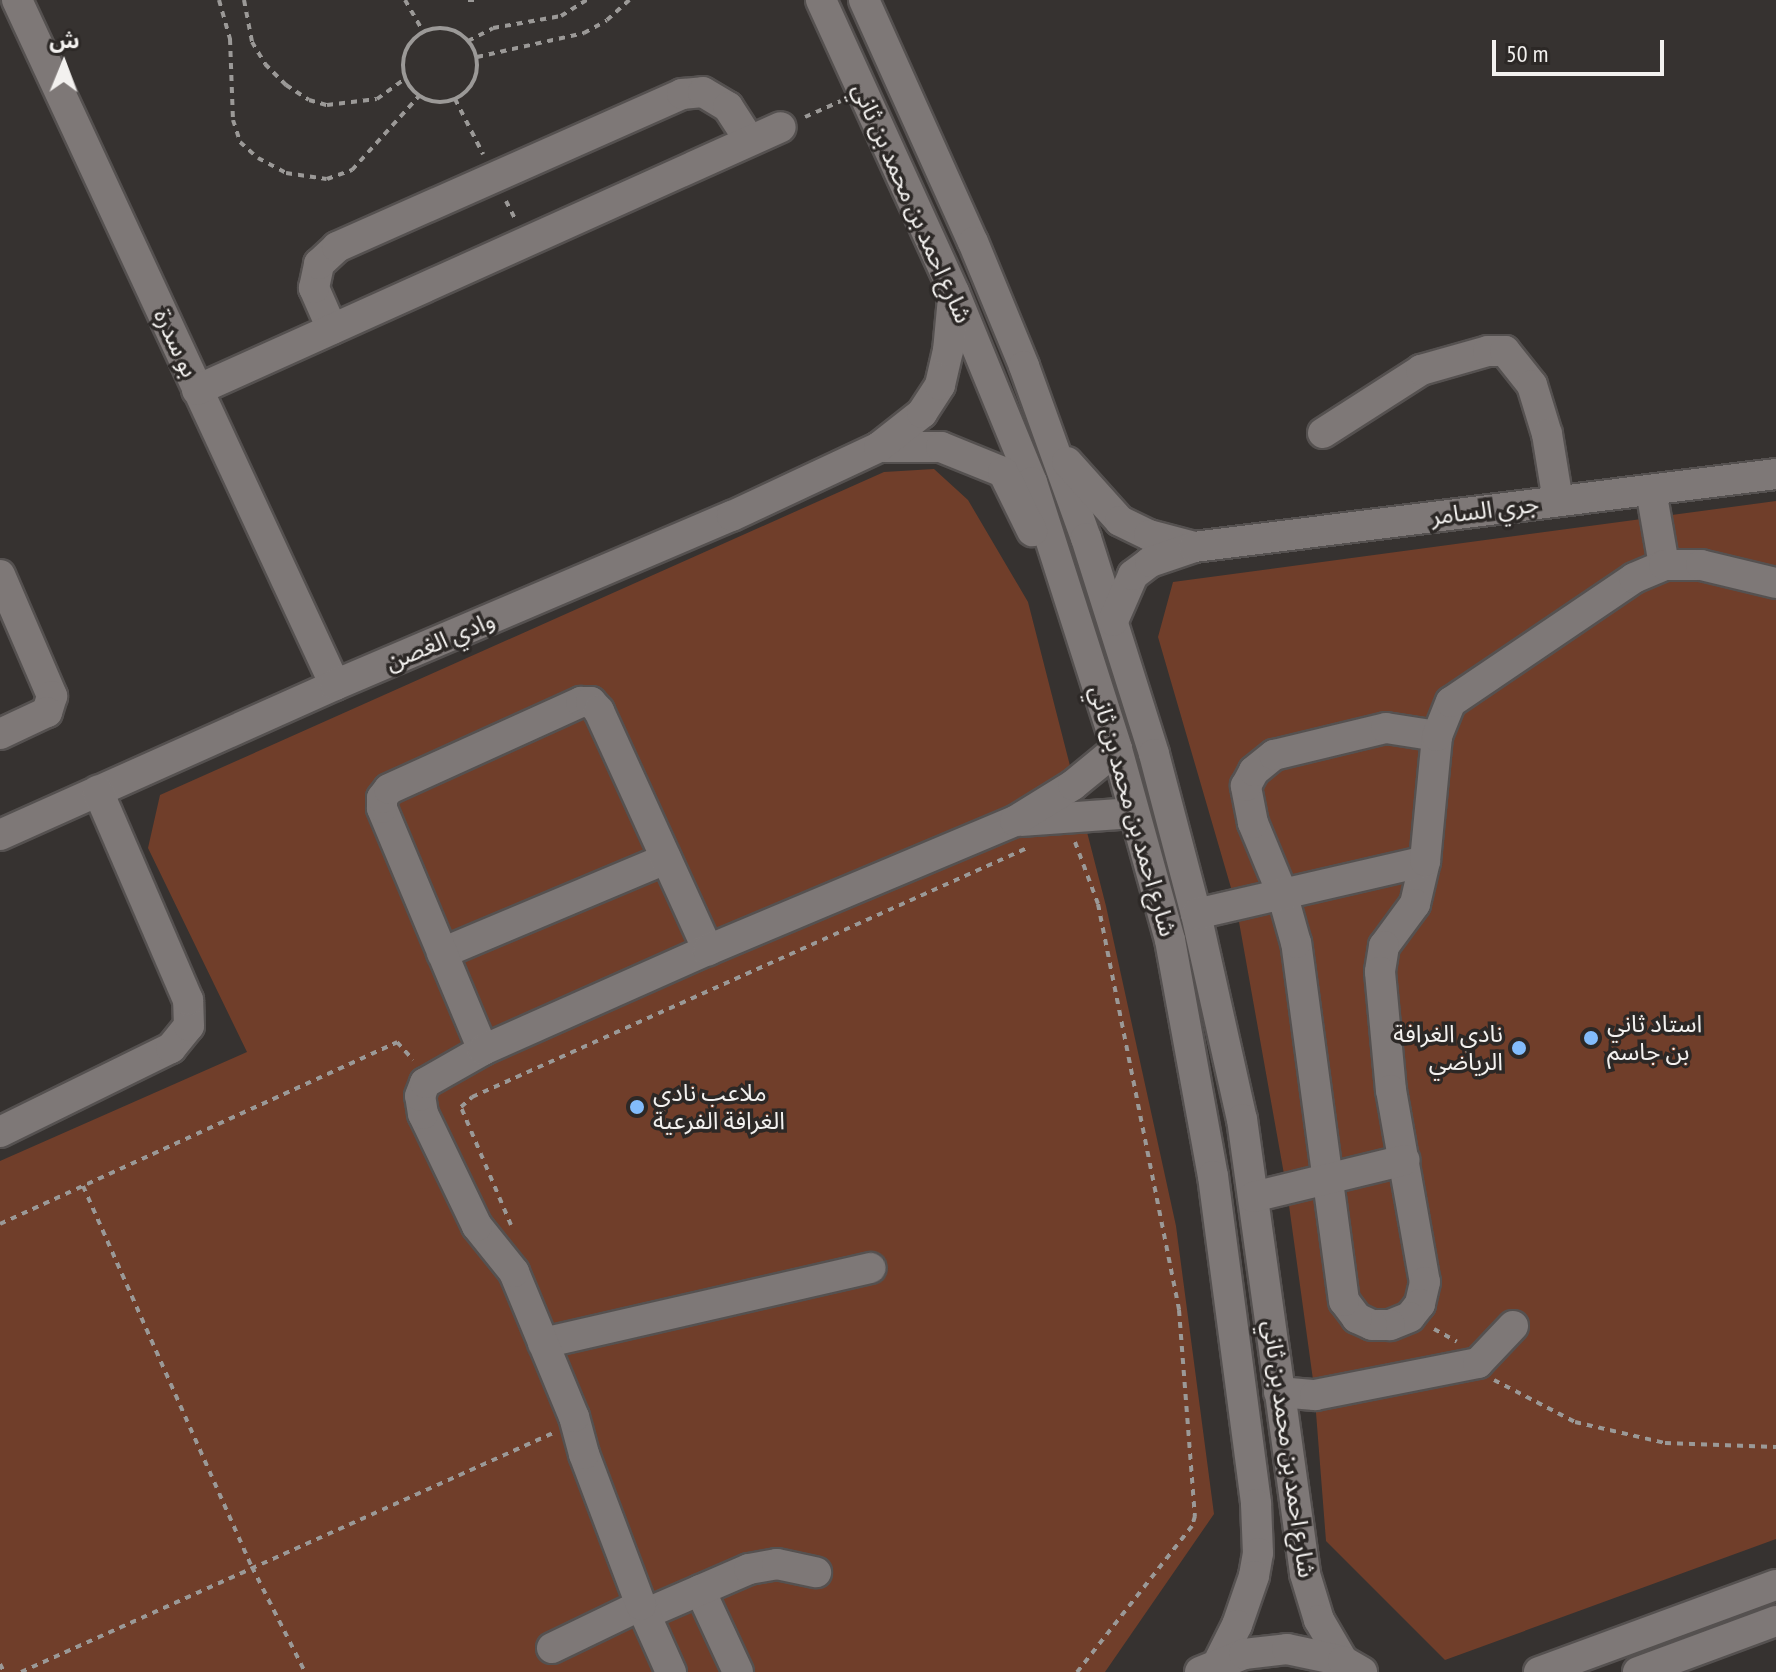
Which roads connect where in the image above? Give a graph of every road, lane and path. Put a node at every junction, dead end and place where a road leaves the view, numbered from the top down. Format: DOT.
graph roads {
  1 [pos="17,0"];
  2 [pos="219,0"];
  3 [pos="244,0"];
  4 [pos="405,0"];
  5 [pos="468,0"];
  6 [pos="478,0"];
  7 [pos="587,0"];
  8 [pos="629,0"];
  9 [pos="821,0"];
  10 [pos="864,0"];
  11 [pos="423,31"];
  12 [pos="468,41"];
  13 [pos="477,57"];
  14 [pos="405,79"];
  15 [pos="862,91"];
  16 [pos="419,96"];
  17 [pos="455,99"];
  18 [pos="781,127"];
  19 [pos="750,141"];
  20 [pos="495,178"];
  21 [pos="526,242"];
  22 [pos="954,292"];
  23 [pos="332,329"];
  24 [pos="197,390"];
  25 [pos="1323,433"];
  26 [pos="879,447"];
  27 [pos="1057,455"];
  28 [pos="1776,474"];
  29 [pos="1651,490"];
  30 [pos="1558,501"];
  31 [pos="1194,547"];
  32 [pos="1664,565"];
  33 [pos="0,575"];
  34 [pos="1776,583"];
  35 [pos="1113,621"];
  36 [pos="1081,633"];
  37 [pos="335,685"];
  38 [pos="0,734"];
  39 [pos="1437,736"];
  40 [pos="1117,749"];
  41 [pos="98,791"];
  42 [pos="1133,813"];
  43 [pos="1015,821"];
  44 [pos="0,835"];
  45 [pos="1074,840"];
  46 [pos="1031,846"];
  47 [pos="666,859"];
  48 [pos="1425,861"];
  49 [pos="1282,893"];
  50 [pos="1196,914"];
  51 [pos="708,950"];
  52 [pos="442,953"];
  53 [pos="483,1050"];
  54 [pos="430,1078"];
  55 [pos="0,1132"];
  56 [pos="1405,1160"];
  57 [pos="1328,1181"];
  58 [pos="83,1186"];
  59 [pos="1253,1197"];
  60 [pos="0,1224"];
  61 [pos="512,1226"];
  62 [pos="871,1268"];
  63 [pos="1410,1317"];
  64 [pos="1513,1326"];
  65 [pos="543,1343"];
  66 [pos="1478,1363"];
  67 [pos="1279,1392"];
  68 [pos="580,1438"];
  69 [pos="1776,1447"];
  70 [pos="252,1567"];
  71 [pos="816,1572"];
  72 [pos="1776,1585"];
  73 [pos="700,1590"];
  74 [pos="643,1610"];
  75 [pos="1776,1621"];
  76 [pos="552,1648"];
  77 [pos="0,1664"];
  78 [pos="1352,1666"];
  79 [pos="1209,1667"];
  80 [pos="4,1672"];
  81 [pos="21,1672"];
  82 [pos="305,1672"];
  83 [pos="671,1672"];
  84 [pos="738,1672"];
  85 [pos="1077,1672"];
  86 [pos="1539,1672"];
  87 [pos="1638,1672"];
  1 -- 24 [label="street, بو سدرة"];
  2 -- 16 [label="path"];
  3 -- 14 [label="path"];
  4 -- 11 [label="path"];
  5 -- 6 [label="path"];
  7 -- 12 [label="path"];
  8 -- 13 [label="path"];
  9 -- 15 [label="street, شارع احمد بن محمد بن ثاني"];
  10 -- 27 [label="street, شارع احمد بن محمد بن ثاني"];
  11 -- 12 [label="path"];
  11 -- 14 [label="path"];
  12 -- 13 [label="path"];
  13 -- 17 [label="path"];
  14 -- 16 [label="path"];
  15 -- 18 [label="path"];
  15 -- 22 [label="street, شارع احمد بن محمد بن ثاني"];
  16 -- 17 [label="path"];
  17 -- 20 [label="path"];
  18 -- 19 [label="street"];
  19 -- 20 [label="street"];
  19 -- 21 [label="street"];
  20 -- 21 [label="path"];
  20 -- 23 [label="street"];
  21 -- 23 [label="street"];
  22 -- 26 [label="street, وادي الغصن"];
  22 -- 36 [label="street, شارع احمد بن محمد بن ثاني"];
  23 -- 24 [label="street"];
  24 -- 37 [label="street, بو سدرة"];
  25 -- 30 [label="street"];
  26 -- 36 [label="street, وادي الغصن"];
  26 -- 37 [label="street, وادي الغصن"];
  27 -- 31 [label="street, جري السامر"];
  27 -- 35 [label="street, شارع احمد بن محمد بن ثاني"];
  28 -- 29 [label="street, جري السامر"];
  29 -- 30 [label="street, جري السامر"];
  29 -- 32 [label="street"];
  30 -- 31 [label="street, جري السامر"];
  31 -- 35 [label="street, جري السامر"];
  32 -- 34 [label="street"];
  32 -- 39 [label="street"];
  33 -- 38 [label="street"];
  35 -- 50 [label="street, شارع احمد بن محمد بن ثاني"];
  36 -- 40 [label="street, شارع احمد بن محمد بن ثاني"];
  37 -- 41 [label="street, وادي الغصن"];
  39 -- 48 [label="street"];
  39 -- 49 [label="street"];
  40 -- 42 [label="street, شارع احمد بن محمد بن ثاني"];
  40 -- 43 [label="street"];
  41 -- 44 [label="street, وادي الغصن"];
  41 -- 55 [label="street"];
  42 -- 43 [label="street"];
  42 -- 79 [label="street, شارع احمد بن محمد بن ثاني"];
  43 -- 51 [label="street"];
  45 -- 85 [label="path"];
  46 -- 61 [label="path"];
  47 -- 51 [label="street"];
  47 -- 52 [label="street"];
  47 -- 52 [label="street"];
  48 -- 49 [label="street"];
  48 -- 56 [label="street"];
  49 -- 50 [label="street"];
  49 -- 57 [label="street"];
  50 -- 59 [label="street, شارع احمد بن محمد بن ثاني"];
  51 -- 53 [label="street"];
  52 -- 53 [label="street"];
  53 -- 54 [label="street"];
  54 -- 58 [label="path"];
  54 -- 65 [label="street"];
  56 -- 57 [label="street"];
  56 -- 63 [label="street"];
  57 -- 59 [label="street"];
  57 -- 63 [label="street"];
  58 -- 60 [label="path"];
  58 -- 70 [label="path"];
  59 -- 67 [label="street, شارع احمد بن محمد بن ثاني"];
  62 -- 65 [label="street"];
  63 -- 66 [label="path"];
  64 -- 66 [label="street"];
  65 -- 68 [label="street"];
  66 -- 67 [label="street"];
  66 -- 69 [label="path"];
  67 -- 78 [label="street, شارع احمد بن محمد بن ثاني"];
  68 -- 70 [label="path"];
  68 -- 74 [label="street"];
  70 -- 81 [label="path"];
  70 -- 82 [label="path"];
  71 -- 73 [label="street"];
  72 -- 86 [label="street"];
  73 -- 74 [label="street"];
  73 -- 84 [label="street"];
  74 -- 76 [label="street"];
  74 -- 83 [label="street"];
  75 -- 87 [label="street"];
  77 -- 80 [label="path"];
  78 -- 79 [label="street"];
}
